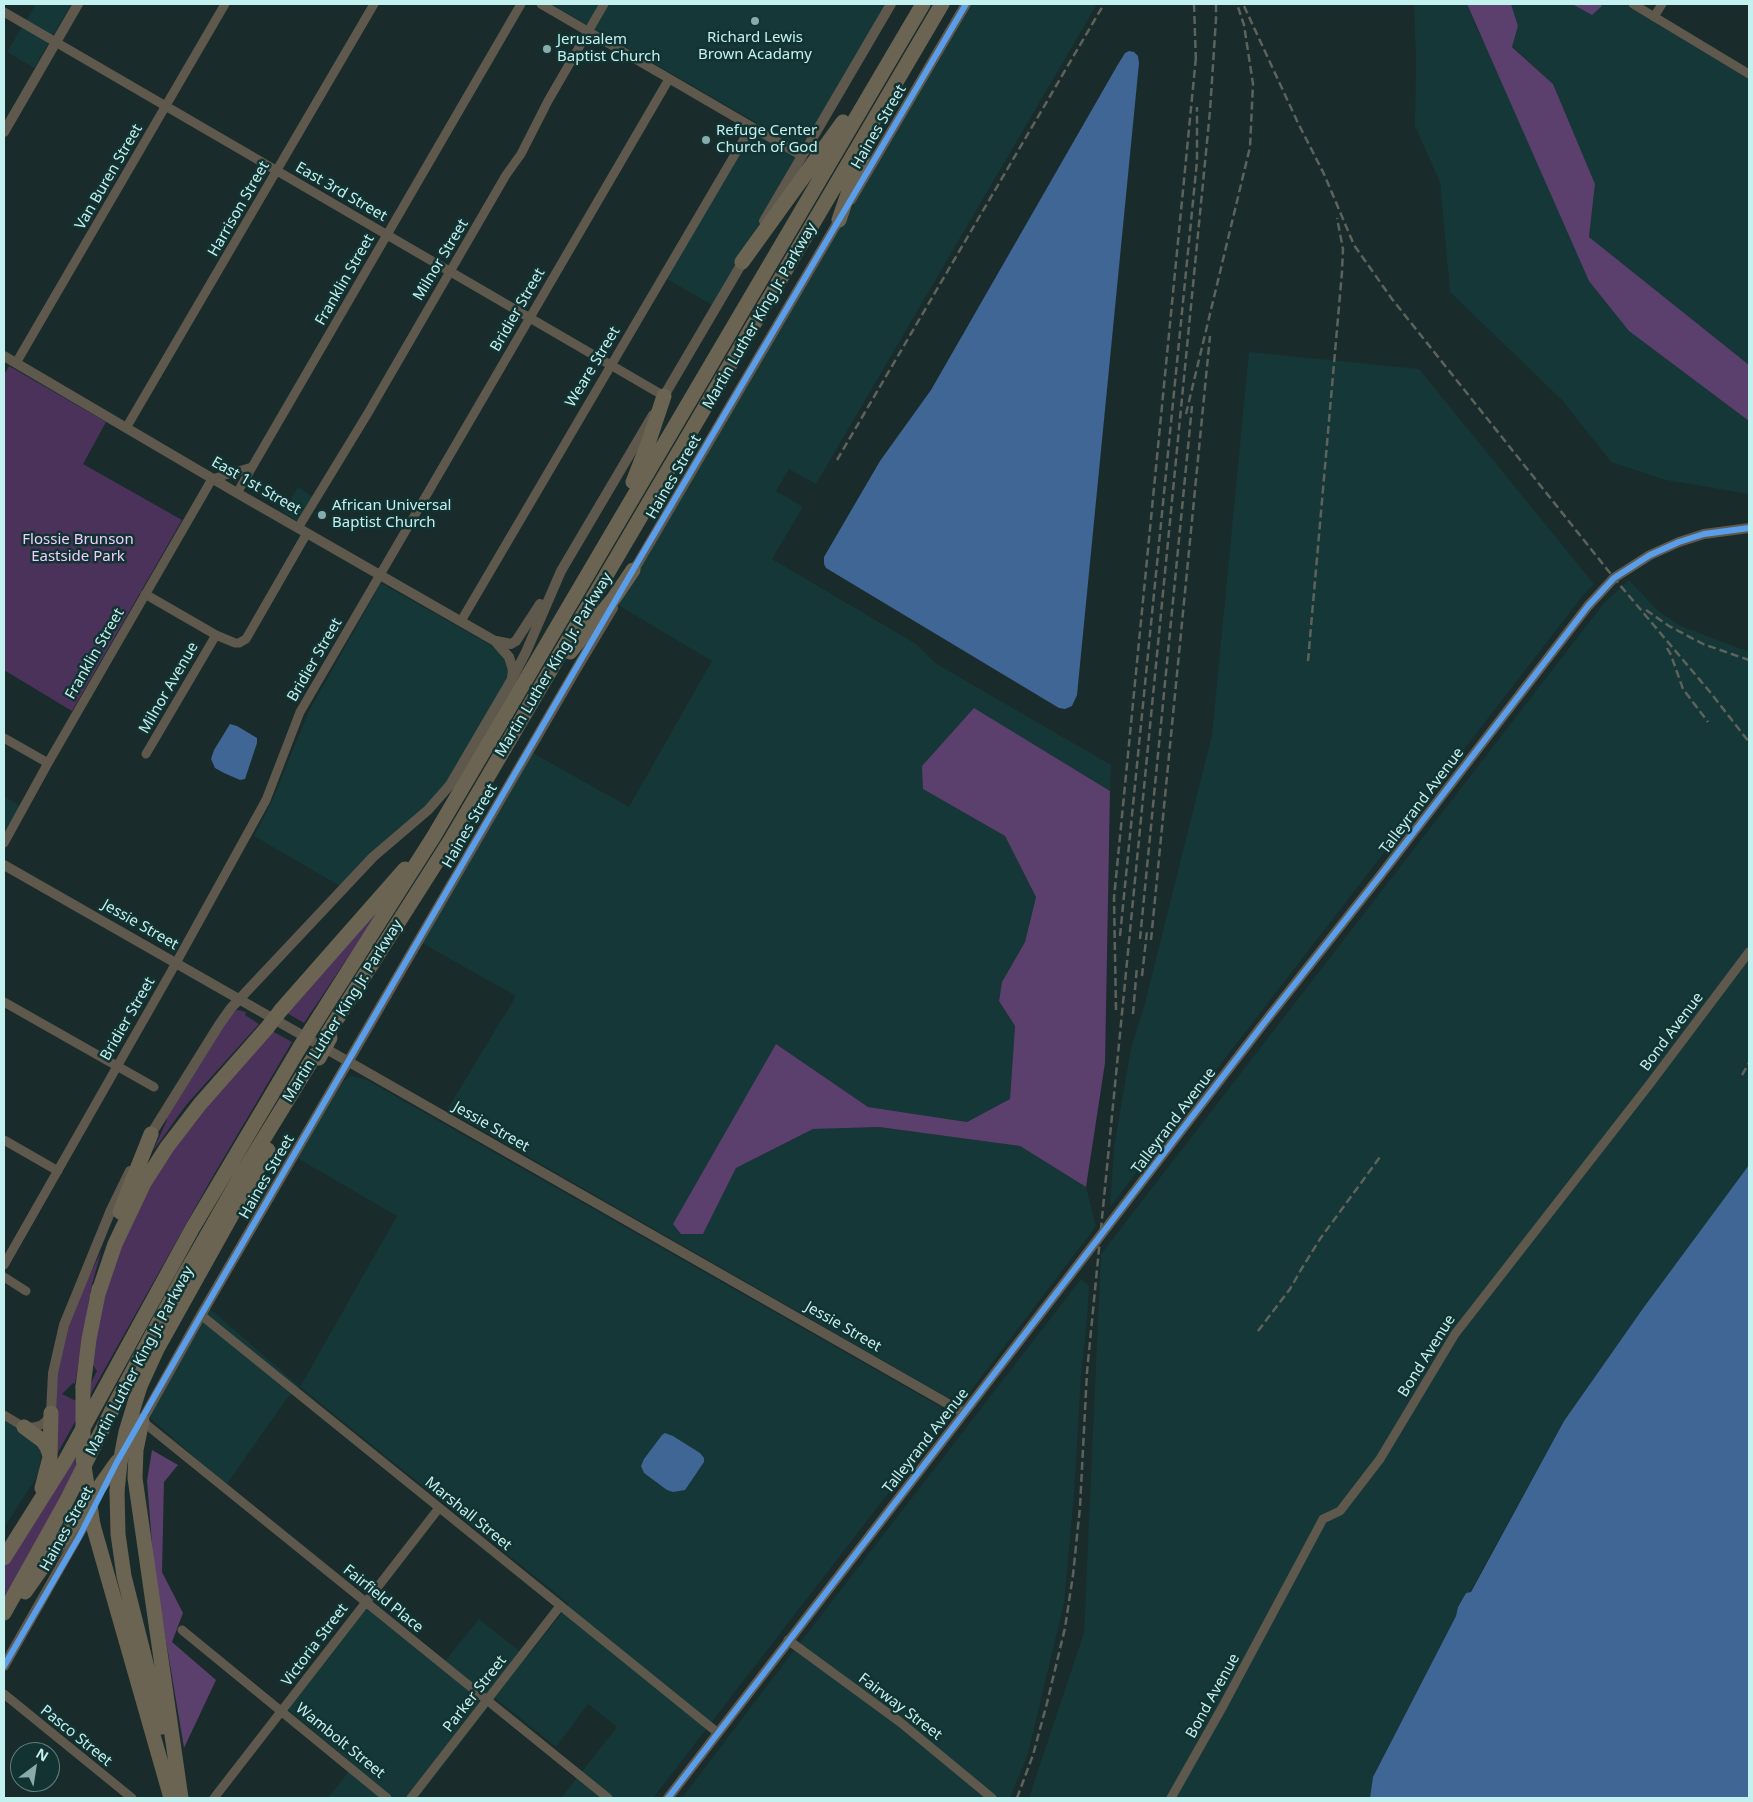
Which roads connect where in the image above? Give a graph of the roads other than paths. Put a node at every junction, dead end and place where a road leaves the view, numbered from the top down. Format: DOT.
graph roads {
  1 [pos="78,4"];
  2 [pos="225,4"];
  3 [pos="374,4"];
  4 [pos="521,4"];
  5 [pos="541,4"];
  6 [pos="604,4"];
  7 [pos="891,4"];
  8 [pos="942,4"];
  9 [pos="966,4"];
  10 [pos="1633,4"];
  11 [pos="1662,4"];
  12 [pos="921,6"];
  13 [pos="4,12"];
  14 [pos="1654,17"];
  15 [pos="588,31"];
  16 [pos="56,42"];
  17 [pos="893,54"];
  18 [pos="1748,70"];
  19 [pos="669,79"];
  20 [pos="893,89"];
  21 [pos="166,107"];
  22 [pos="751,127"];
  23 [pos="4,132"];
  24 [pos="802,156"];
  25 [pos="277,171"];
  26 [pos="839,220"];
  27 [pos="387,235"];
  28 [pos="742,262"];
  29 [pos="450,271"];
  30 [pos="530,317"];
  31 [pos="4,356"];
  32 [pos="16,364"];
  33 [pos="610,365"];
  34 [pos="664,396"];
  35 [pos="126,428"];
  36 [pos="252,467"];
  37 [pos="212,479"];
  38 [pos="237,493"];
  39 [pos="298,528"];
  40 [pos="1749,528"];
  41 [pos="307,533"];
  42 [pos="603,548"];
  43 [pos="634,570"];
  44 [pos="561,571"];
  45 [pos="380,574"];
  46 [pos="146,594"];
  47 [pos="461,621"];
  48 [pos="216,635"];
  49 [pos="494,641"];
  50 [pos="512,679"];
  51 [pos="533,700"];
  52 [pos="4,738"];
  53 [pos="146,754"];
  54 [pos="48,763"];
  55 [pos="434,836"];
  56 [pos="4,843"];
  57 [pos="4,865"];
  58 [pos="1749,952"];
  59 [pos="176,963"];
  60 [pos="239,1000"];
  61 [pos="4,1002"];
  62 [pos="317,1056"];
  63 [pos="348,1061"];
  64 [pos="117,1066"];
  65 [pos="154,1088"];
  66 [pos="151,1134"];
  67 [pos="4,1140"];
  68 [pos="58,1171"];
  69 [pos="4,1265"];
  70 [pos="4,1277"];
  71 [pos="26,1290"];
  72 [pos="97,1297"];
  73 [pos="201,1315"];
  74 [pos="51,1413"];
  75 [pos="964,1413"];
  76 [pos="4,1415"];
  77 [pos="142,1421"];
  78 [pos="24,1426"];
  79 [pos="50,1457"];
  80 [pos="117,1462"];
  81 [pos="439,1508"];
  82 [pos="26,1524"];
  83 [pos="4,1558"];
  84 [pos="366,1602"];
  85 [pos="560,1606"];
  86 [pos="4,1613"];
  87 [pos="4,1622"];
  88 [pos="182,1630"];
  89 [pos="788,1640"];
  90 [pos="4,1666"];
  91 [pos="4,1694"];
  92 [pos="486,1701"];
  93 [pos="281,1711"];
  94 [pos="718,1732"];
  95 [pos="132,1798"];
  96 [pos="171,1798"];
  97 [pos="181,1798"];
  98 [pos="214,1798"];
  99 [pos="387,1798"];
  100 [pos="411,1798"];
  101 [pos="608,1798"];
  102 [pos="668,1798"];
  103 [pos="992,1798"];
  104 [pos="1171,1798"];
  1 -- 16 [label="street"];
  2 -- 21 [label="street, Van Buren Street"];
  3 -- 25 [label="street, Harrison Street"];
  4 -- 27 [label="street, Franklin Street"];
  5 -- 15 [label="street"];
  6 -- 15 [label="street, Milnor Street"];
  7 -- 24 [label="street"];
  8 -- 20 [label="highway, Martin Luther King Jr. Parkway"];
  9 -- 26 [label="street, Haines Street"];
  10 -- 14 [label="street"];
  11 -- 14 [label="street"];
  12 -- 17 [label="highway, Martin Luther King Jr. Parkway"];
  13 -- 16 [label="street, East 3rd Street"];
  14 -- 18 [label="street"];
  15 -- 19 [label="street"];
  15 -- 29 [label="street, Milnor Street"];
  16 -- 21 [label="street, East 3rd Street"];
  16 -- 23 [label="street"];
  17 -- 28 [label="highway"];
  17 -- 42 [label="highway, Martin Luther King Jr. Parkway"];
  19 -- 22 [label="street"];
  19 -- 30 [label="street, Bridier Street"];
  20 -- 26 [label="highway"];
  20 -- 51 [label="highway, Martin Luther King Jr. Parkway"];
  21 -- 25 [label="street, East 3rd Street"];
  21 -- 32 [label="street, Van Buren Street"];
  22 -- 24 [label="street"];
  22 -- 33 [label="street, Weare Street"];
  24 -- 28 [label="street"];
  25 -- 27 [label="street, East 3rd Street"];
  25 -- 35 [label="street, Harrison Street"];
  26 -- 43 [label="street, Haines Street"];
  27 -- 29 [label="street, East 3rd Street"];
  27 -- 36 [label="street, Franklin Street"];
  28 -- 34 [label="street"];
  29 -- 30 [label="street, East 3rd Street"];
  29 -- 39 [label="street, Milnor Street"];
  30 -- 33 [label="street, East 3rd Street"];
  30 -- 45 [label="street, Bridier Street"];
  31 -- 32 [label="street, East 1st Street"];
  32 -- 35 [label="street, East 1st Street"];
  33 -- 34 [label="street, East 3rd Street"];
  33 -- 47 [label="street, Weare Street"];
  34 -- 42 [label="highway"];
  34 -- 44 [label="street"];
  35 -- 37 [label="street, East 1st Street"];
  36 -- 37 [label="street"];
  36 -- 38 [label="street, Franklin Street"];
  37 -- 38 [label="street, East 1st Street"];
  37 -- 46 [label="street, Franklin Street"];
  38 -- 39 [label="street, East 1st Street"];
  39 -- 41 [label="street, East 1st Street"];
  40 -- 75 [label="street, Talleyrand Avenue"];
  41 -- 45 [label="street, East 1st Street"];
  41 -- 48 [label="street"];
  42 -- 55 [label="highway, Martin Luther King Jr. Parkway"];
  43 -- 51 [label="highway"];
  43 -- 63 [label="street, Haines Street"];
  44 -- 49 [label="street"];
  44 -- 50 [label="street"];
  45 -- 47 [label="street, East 1st Street"];
  45 -- 59 [label="street, Bridier Street"];
  46 -- 48 [label="street"];
  46 -- 54 [label="street, Franklin Street"];
  47 -- 49 [label="street, East 1st Street"];
  48 -- 53 [label="street, Milnor Avenue"];
  49 -- 50 [label="street, East 1st Street"];
  50 -- 60 [label="street"];
  51 -- 62 [label="highway, Martin Luther King Jr. Parkway"];
  52 -- 54 [label="street"];
  54 -- 56 [label="street, Franklin Street"];
  55 -- 72 [label="highway, bridge"];
  55 -- 82 [label="highway, Martin Luther King Jr. Parkway, bridge"];
  57 -- 59 [label="street, Jessie Street"];
  58 -- 104 [label="street, Bond Avenue"];
  59 -- 60 [label="street, Jessie Street"];
  59 -- 64 [label="street, Bridier Street"];
  60 -- 63 [label="street, Jessie Street"];
  60 -- 66 [label="street"];
  61 -- 64 [label="street"];
  62 -- 86 [label="highway, Martin Luther King Jr. Parkway"];
  62 -- 97 [label="highway, bridge"];
  63 -- 73 [label="street, Haines Street"];
  63 -- 75 [label="street, Jessie Street"];
  64 -- 65 [label="street"];
  64 -- 68 [label="street, Bridier Street"];
  66 -- 72 [label="highway"];
  66 -- 74 [label="street"];
  67 -- 68 [label="street"];
  68 -- 69 [label="street, Bridier Street"];
  70 -- 71 [label="street"];
  72 -- 96 [label="highway, bridge"];
  73 -- 77 [label="street, Haines Street"];
  73 -- 81 [label="street, Marshall Street"];
  74 -- 78 [label="street"];
  74 -- 79 [label="highway"];
  75 -- 89 [label="street, Talleyrand Avenue"];
  76 -- 78 [label="street"];
  77 -- 80 [label="street, Haines Street"];
  77 -- 84 [label="street, Fairfield Place"];
  77 -- 97 [label="highway"];
  78 -- 79 [label="highway"];
  79 -- 82 [label="highway"];
  80 -- 87 [label="highway"];
  80 -- 90 [label="street, Haines Street"];
  81 -- 84 [label="street, Victoria Street"];
  81 -- 85 [label="street, Marshall Street"];
  82 -- 83 [label="highway, Martin Luther King Jr. Parkway"];
  84 -- 92 [label="street, Fairfield Place"];
  84 -- 93 [label="street, Victoria Street"];
  85 -- 92 [label="street, Parker Street"];
  85 -- 94 [label="street, Marshall Street"];
  88 -- 93 [label="street, Wambolt Street"];
  89 -- 94 [label="street, Talleyrand Avenue"];
  89 -- 103 [label="street, Fairway Street"];
  91 -- 95 [label="street, Pasco Street"];
  92 -- 100 [label="street, Parker Street"];
  92 -- 101 [label="street, Fairfield Place"];
  93 -- 98 [label="street, Victoria Street"];
  93 -- 99 [label="street, Wambolt Street"];
  94 -- 102 [label="street, Talleyrand Avenue"];
}
